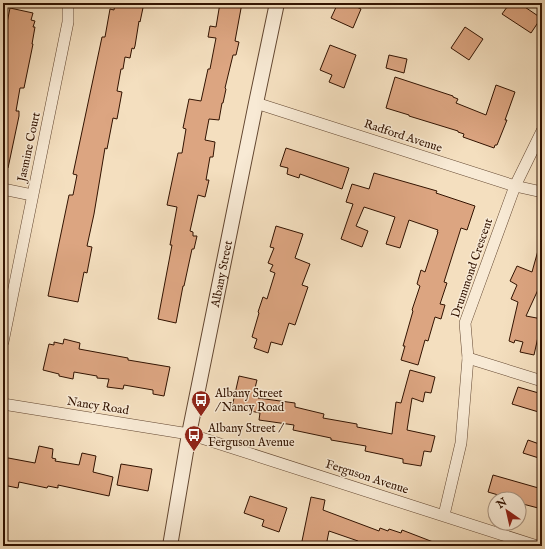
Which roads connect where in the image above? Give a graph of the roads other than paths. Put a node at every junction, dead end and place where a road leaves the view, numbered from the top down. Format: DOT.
graph roads {
  1 [pos="68,3"];
  2 [pos="278,3"];
  3 [pos="256,103"];
  4 [pos="542,131"];
  5 [pos="515,186"];
  6 [pos="3,189"];
  7 [pos="542,192"];
  8 [pos="32,195"];
  9 [pos="3,342"];
  10 [pos="468,358"];
  11 [pos="542,381"];
  12 [pos="3,404"];
  13 [pos="189,434"];
  14 [pos="444,515"];
  15 [pos="170,546"];
  16 [pos="538,546"];
  1 -- 8 [label="street, Jasmine Court"];
  2 -- 3 [label="street, Albany Street"];
  3 -- 5 [label="street, Radford Avenue"];
  3 -- 13 [label="street, Albany Street"];
  4 -- 5 [label="street, Drummond Crescent"];
  5 -- 7 [label="street, Radford Avenue"];
  5 -- 10 [label="street, Drummond Crescent"];
  6 -- 8 [label="street"];
  8 -- 9 [label="street, Jasmine Court"];
  10 -- 11 [label="street"];
  10 -- 14 [label="street, Drummond Crescent"];
  12 -- 13 [label="street, Nancy Road"];
  13 -- 14 [label="street, Ferguson Avenue"];
  13 -- 15 [label="street, Albany Street"];
  14 -- 16 [label="street, Ferguson Avenue"];
}
